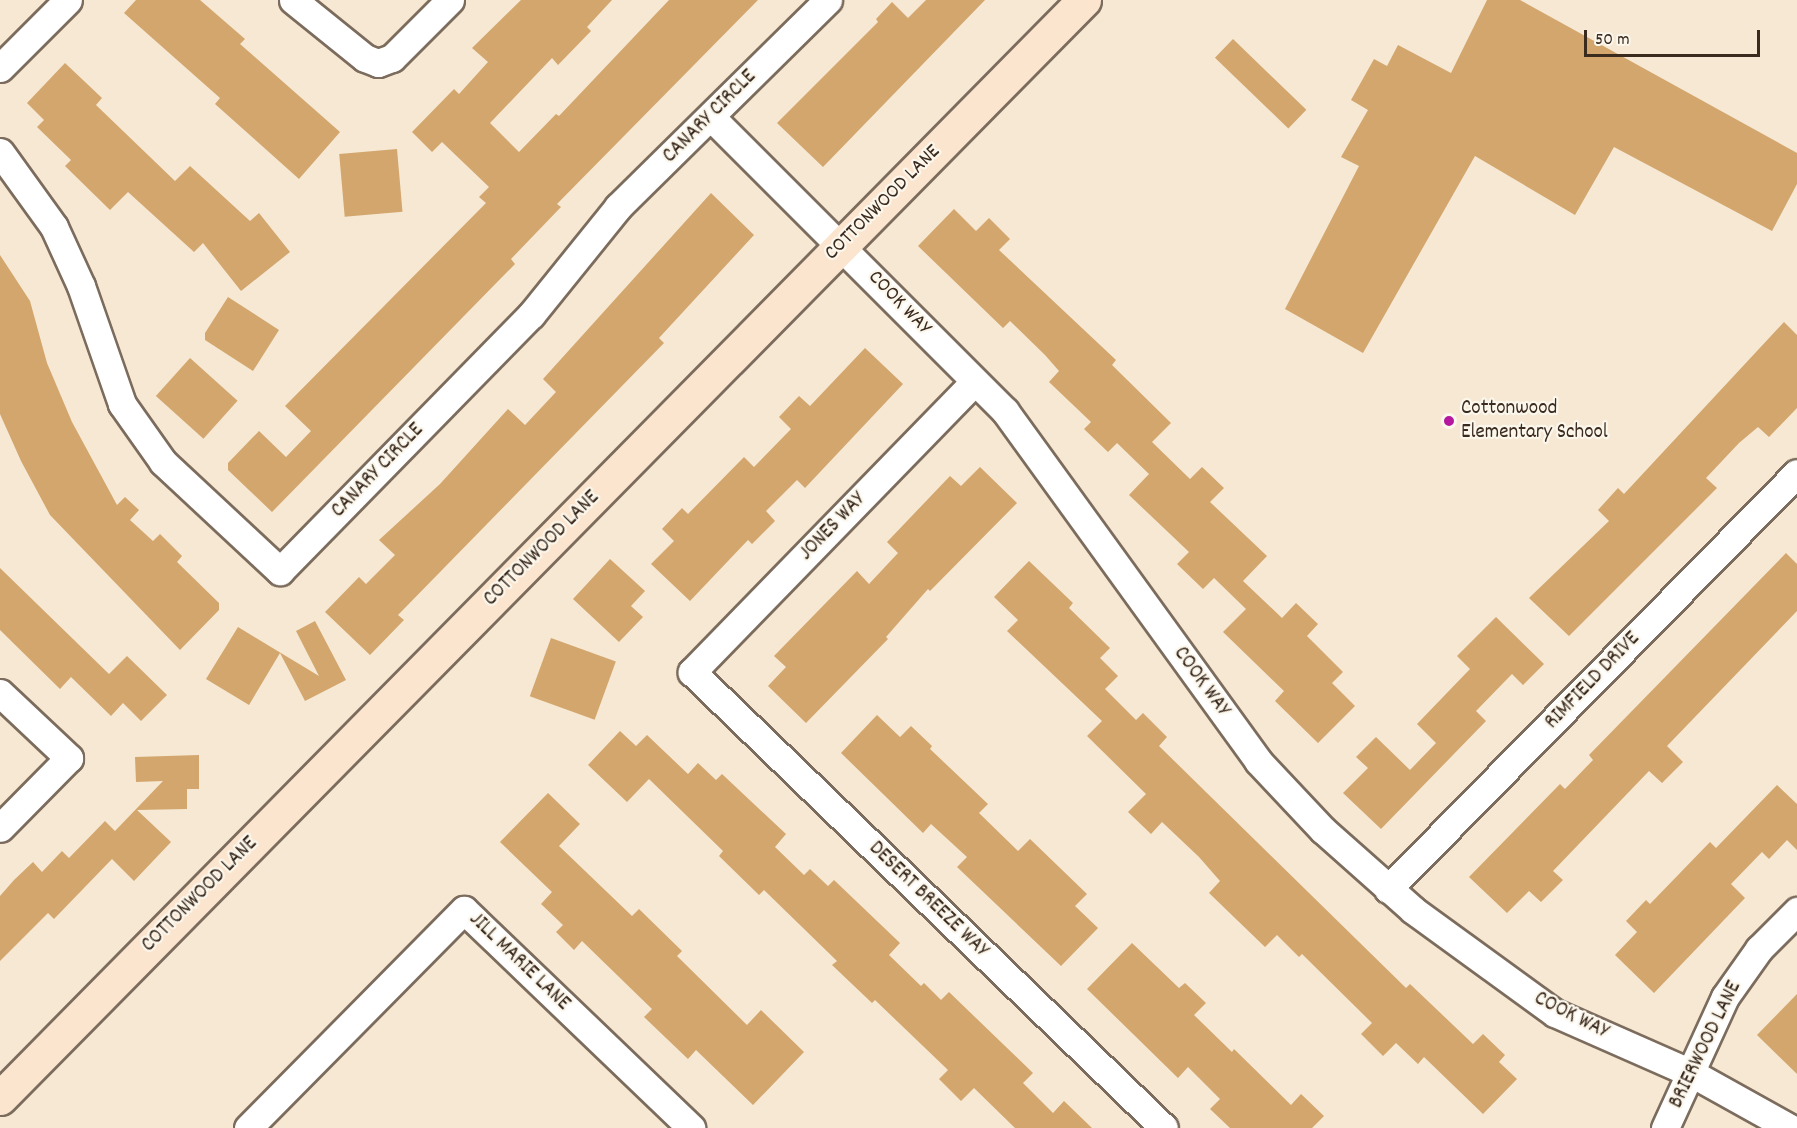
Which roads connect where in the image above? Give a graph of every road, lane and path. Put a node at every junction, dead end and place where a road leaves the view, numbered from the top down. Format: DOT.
graph roads {
  1 [pos="68,0"];
  2 [pos="293,0"];
  3 [pos="450,0"];
  4 [pos="828,0"];
  5 [pos="1084,0"];
  6 [pos="0,68"];
  7 [pos="711,117"];
  8 [pos="0,152"];
  9 [pos="842,245"];
  10 [pos="974,382"];
  11 [pos="1797,473"];
  12 [pos="692,672"];
  13 [pos="0,693"];
  14 [pos="0,828"];
  15 [pos="1388,889"];
  16 [pos="1797,911"];
  17 [pos="1693,1074"];
  18 [pos="0,1098"];
  19 [pos="248,1128"];
  20 [pos="691,1128"];
  21 [pos="1164,1128"];
  22 [pos="1665,1128"];
  23 [pos="1790,1128"];
  1 -- 6 [label="street"];
  2 -- 3 [label="street"];
  4 -- 7 [label="street, CANARY CIRCLE"];
  5 -- 9 [label="main road, COTTONWOOD LANE"];
  7 -- 8 [label="street, CANARY CIRCLE"];
  7 -- 9 [label="street, COOK WAY"];
  9 -- 10 [label="street, COOK WAY"];
  9 -- 18 [label="main road, COTTONWOOD LANE"];
  10 -- 12 [label="street, JONES WAY"];
  10 -- 15 [label="street, COOK WAY"];
  11 -- 15 [label="street, RIMFIELD DRIVE"];
  12 -- 21 [label="street, DESERT BREEZE WAY"];
  13 -- 14 [label="street"];
  15 -- 17 [label="street, COOK WAY"];
  16 -- 17 [label="street, BRIERWOOD LANE"];
  17 -- 22 [label="street, BRIERWOOD LANE"];
  17 -- 23 [label="street, COOK WAY"];
  19 -- 20 [label="street, JILL MARIE LANE"];
}
